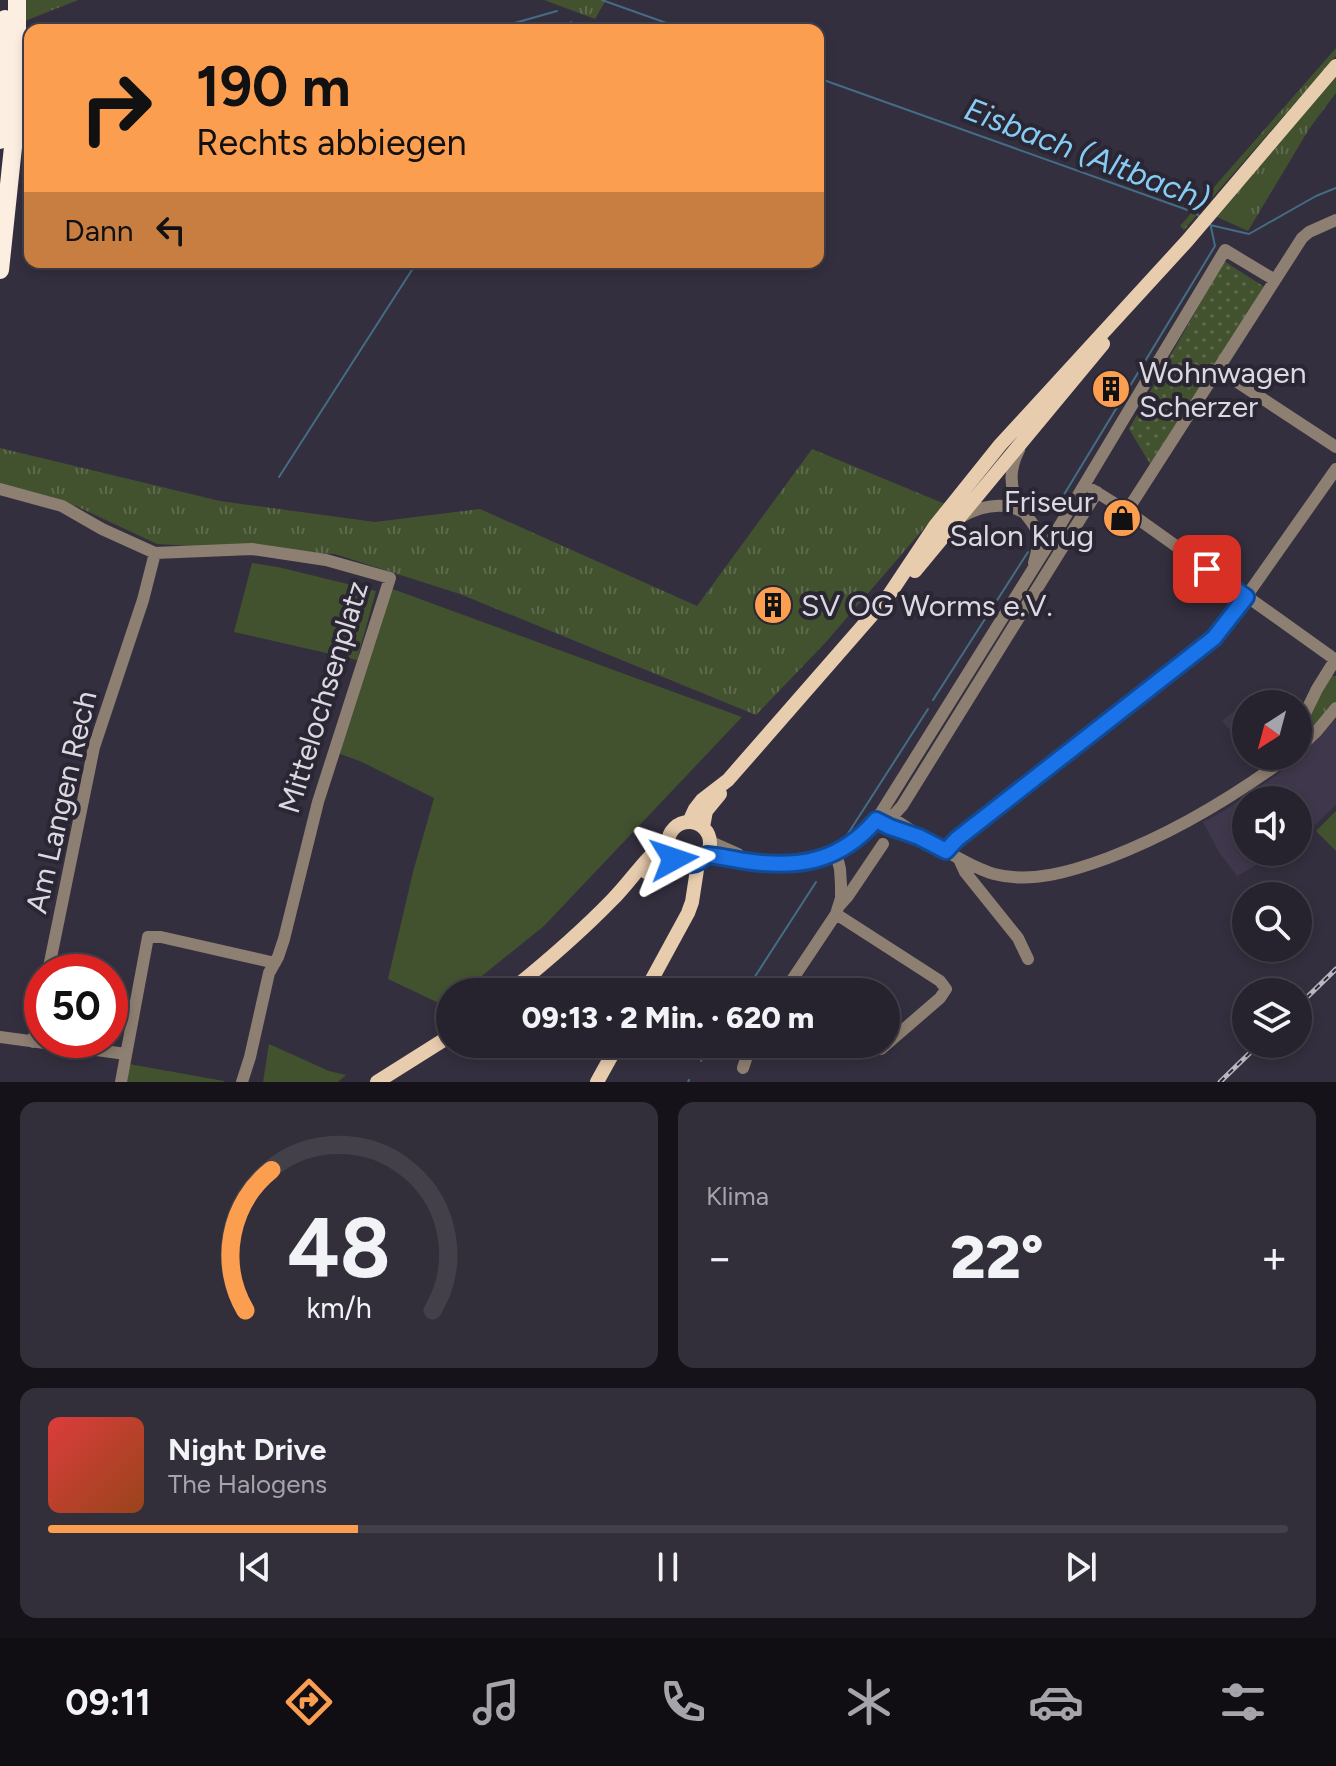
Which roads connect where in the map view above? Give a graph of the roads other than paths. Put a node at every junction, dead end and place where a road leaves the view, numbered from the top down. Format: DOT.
graph roads {
  1 [pos="5,0"];
  2 [pos="17,0"];
  3 [pos="1336,66"];
  4 [pos="0,140"];
  5 [pos="1336,220"];
  6 [pos="1187,241"];
  7 [pos="0,270"];
  8 [pos="1275,280"];
  9 [pos="1219,370"];
  10 [pos="1024,440"];
  11 [pos="1336,447"];
  12 [pos="1336,469"];
  13 [pos="1084,484"];
  14 [pos="0,489"];
  15 [pos="1097,492"];
  16 [pos="1127,511"];
  17 [pos="1025,513"];
  18 [pos="955,521"];
  19 [pos="1059,524"];
  20 [pos="1037,531"];
  21 [pos="155,553"];
  22 [pos="1031,571"];
  23 [pos="1246,597"];
  24 [pos="837,658"];
  25 [pos="1336,660"];
  26 [pos="1312,699"];
  27 [pos="1336,708"];
  28 [pos="1312,736"];
  29 [pos="1268,770"];
  30 [pos="883,816"];
  31 [pos="696,824"];
  32 [pos="883,844"];
  33 [pos="669,847"];
  34 [pos="946,851"];
  35 [pos="836,853"];
  36 [pos="700,856"];
  37 [pos="959,859"];
  38 [pos="992,873"];
  39 [pos="979,889"];
  40 [pos="838,910"];
  41 [pos="52,954"];
  42 [pos="1028,959"];
  43 [pos="275,963"];
  44 [pos="526,978"];
  45 [pos="536,978"];
  46 [pos="653,978"];
  47 [pos="793,978"];
  48 [pos="900,1033"];
  49 [pos="0,1037"];
  50 [pos="24,1041"];
  51 [pos="128,1043"];
  52 [pos="436,1045"];
  53 [pos="436,1053"];
  54 [pos="125,1058"];
  55 [pos="611,1058"];
  56 [pos="746,1058"];
  57 [pos="743,1068"];
  58 [pos="599,1080"];
  59 [pos="121,1082"];
  60 [pos="242,1082"];
  61 [pos="377,1082"];
  62 [pos="390,1082"];
  1 -- 4 [label="highway"];
  2 -- 7 [label="highway"];
  3 -- 6 [label="main road"];
  5 -- 8 [label="street"];
  6 -- 10 [label="main road"];
  6 -- 24 [label="main road"];
  8 -- 9 [label="street"];
  8 -- 13 [label="street"];
  9 -- 11 [label="street"];
  9 -- 16 [label="street"];
  10 -- 17 [label="street"];
  10 -- 18 [label="main road"];
  12 -- 23 [label="street"];
  13 -- 15 [label="street"];
  13 -- 19 [label="street"];
  14 -- 21 [label="street, Mittelochsenplatz"];
  15 -- 16 [label="street"];
  15 -- 30 [label="street"];
  16 -- 23 [label="street"];
  17 -- 18 [label="street"];
  17 -- 20 [label="street"];
  18 -- 24 [label="main road"];
  19 -- 20 [label="street"];
  19 -- 22 [label="street"];
  20 -- 22 [label="street"];
  21 -- 41 [label="street, Am Langen Rech"];
  21 -- 43 [label="street, Mittelochsenplatz"];
  22 -- 30 [label="street"];
  23 -- 25 [label="street"];
  23 -- 34 [label="street"];
  24 -- 31 [label="main road"];
  25 -- 26 [label="street"];
  27 -- 28 [label="street"];
  29 -- 38 [label="street"];
  30 -- 34 [label="street"];
  30 -- 35 [label="street"];
  31 -- 33 [label="main road"];
  31 -- 36 [label="main road"];
  32 -- 40 [label="street"];
  33 -- 36 [label="main road"];
  33 -- 44 [label="main road"];
  33 -- 45 [label="main road"];
  34 -- 37 [label="street"];
  35 -- 36 [label="street"];
  35 -- 40 [label="street"];
  36 -- 46 [label="main road"];
  37 -- 38 [label="street"];
  37 -- 39 [label="street"];
  38 -- 39 [label="street"];
  39 -- 42 [label="street"];
  40 -- 47 [label="street"];
  40 -- 48 [label="street"];
  43 -- 51 [label="street"];
  43 -- 60 [label="street, Mittelochsenplatz"];
  49 -- 50 [label="street"];
  52 -- 61 [label="main road"];
  53 -- 62 [label="main road"];
  54 -- 59 [label="street"];
  55 -- 58 [label="main road"];
  56 -- 57 [label="street"];
}
